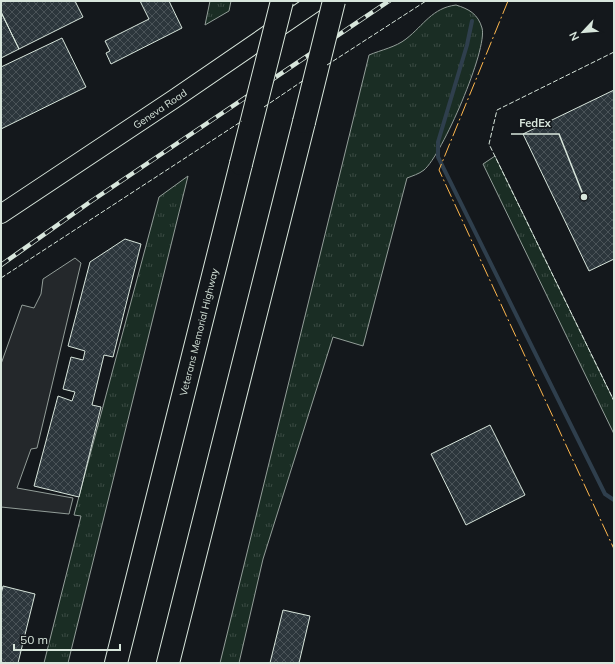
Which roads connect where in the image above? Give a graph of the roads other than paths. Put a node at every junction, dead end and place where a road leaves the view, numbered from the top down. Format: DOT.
graph roads {
  1 [pos="282,1"];
  2 [pos="317,1"];
  3 [pos="334,1"];
  4 [pos="1,214"];
  5 [pos="116,663"];
  6 [pos="168,663"];
  1 -- 5 [label="highway, Veterans Memorial Highway, bridge"];
  2 -- 4 [label="main road, Geneva Road"];
  3 -- 6 [label="highway, bridge"];
}
